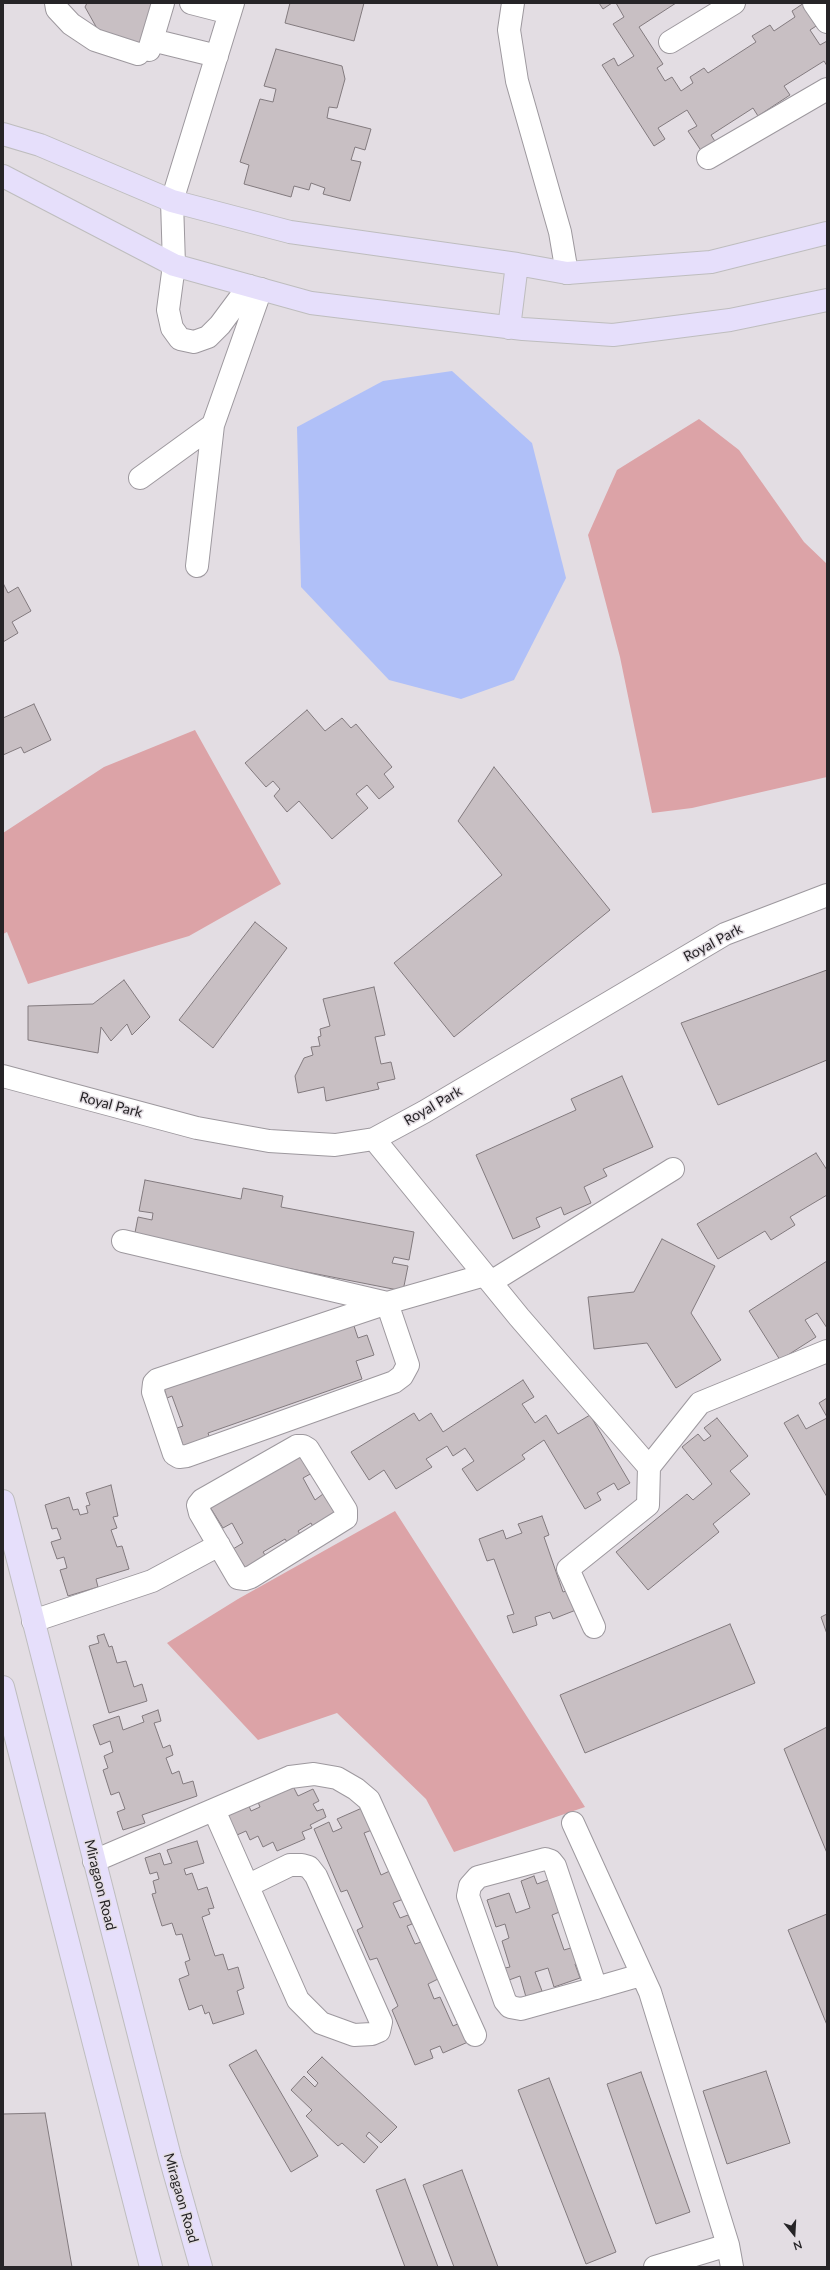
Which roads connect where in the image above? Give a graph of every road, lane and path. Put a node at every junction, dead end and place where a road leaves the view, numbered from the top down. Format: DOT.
graph roads {
  1 [pos="56,3"];
  2 [pos="163,3"];
  3 [pos="191,3"];
  4 [pos="513,3"];
  5 [pos="734,3"];
  6 [pos="814,3"];
  7 [pos="232,8"];
  8 [pos="827,22"];
  9 [pos="670,42"];
  10 [pos="146,48"];
  11 [pos="216,56"];
  12 [pos="827,89"];
  13 [pos="3,134"];
  14 [pos="708,158"];
  15 [pos="3,176"];
  16 [pos="172,201"];
  17 [pos="827,233"];
  18 [pos="517,264"];
  19 [pos="174,265"];
  20 [pos="567,273"];
  21 [pos="255,287"];
  22 [pos="827,300"];
  23 [pos="509,328"];
  24 [pos="213,425"];
  25 [pos="140,478"];
  26 [pos="197,566"];
  27 [pos="827,895"];
  28 [pos="3,1076"];
  29 [pos="374,1139"];
  30 [pos="673,1169"];
  31 [pos="123,1241"];
  32 [pos="488,1279"];
  33 [pos="387,1303"];
  34 [pos="827,1351"];
  35 [pos="649,1467"];
  36 [pos="4,1511"];
  37 [pos="219,1545"];
  38 [pos="33,1621"];
  39 [pos="594,1628"];
  40 [pos="3,1687"];
  41 [pos="214,1810"];
  42 [pos="573,1823"];
  43 [pos="94,1861"];
  44 [pos="249,1885"];
  45 [pos="641,1975"];
  46 [pos="596,1988"];
  47 [pos="475,2035"];
  48 [pos="728,2244"];
  49 [pos="151,2267"];
  50 [pos="201,2267"];
  51 [pos="655,2267"];
  52 [pos="732,2267"];
  1 -- 10 [label="street"];
  2 -- 10 [label="street"];
  3 -- 7 [label="street"];
  4 -- 20 [label="street"];
  5 -- 9 [label="street"];
  6 -- 8 [label="street"];
  7 -- 11 [label="street"];
  10 -- 11 [label="street"];
  11 -- 16 [label="street"];
  12 -- 14 [label="street"];
  13 -- 16 [label="main road"];
  15 -- 19 [label="main road"];
  16 -- 18 [label="main road"];
  16 -- 19 [label="street"];
  17 -- 20 [label="main road"];
  18 -- 20 [label="main road"];
  18 -- 23 [label="main road"];
  19 -- 21 [label="main road"];
  19 -- 21 [label="street"];
  21 -- 23 [label="main road"];
  21 -- 24 [label="street"];
  22 -- 23 [label="main road"];
  24 -- 25 [label="street"];
  24 -- 26 [label="street"];
  27 -- 29 [label="street, Royal Park"];
  28 -- 29 [label="street, Royal Park"];
  29 -- 32 [label="street"];
  30 -- 32 [label="street"];
  31 -- 33 [label="street"];
  32 -- 33 [label="street"];
  32 -- 35 [label="street"];
  33 -- 33 [label="street"];
  34 -- 35 [label="street"];
  35 -- 39 [label="street"];
  36 -- 38 [label="main road, Miragaon Road"];
  37 -- 37 [label="street"];
  37 -- 38 [label="street"];
  38 -- 43 [label="main road, Miragaon Road"];
  40 -- 49 [label="main road"];
  41 -- 43 [label="street"];
  41 -- 44 [label="street"];
  41 -- 47 [label="street"];
  42 -- 45 [label="street"];
  43 -- 50 [label="main road, Miragaon Road"];
  44 -- 44 [label="street"];
  45 -- 46 [label="street"];
  45 -- 48 [label="street"];
  46 -- 46 [label="street"];
  48 -- 51 [label="street"];
  48 -- 52 [label="street"];
}
